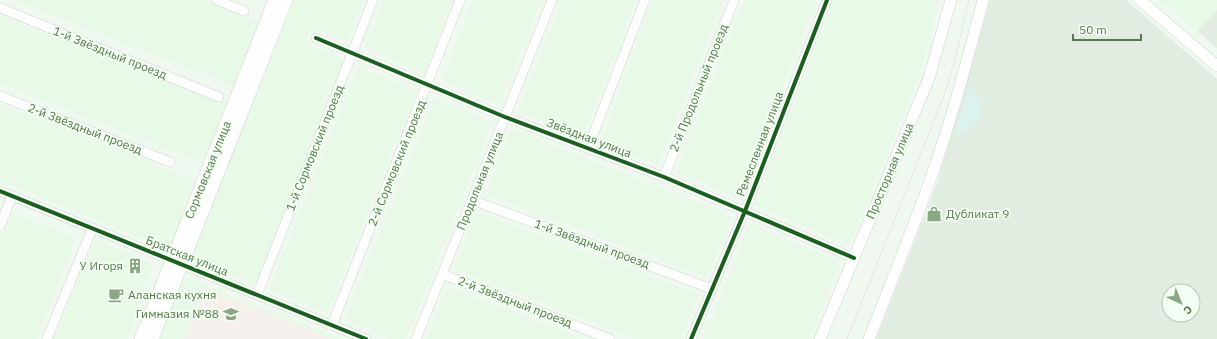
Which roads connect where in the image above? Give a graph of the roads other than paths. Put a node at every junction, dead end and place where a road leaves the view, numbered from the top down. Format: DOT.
graph roads {
  1 [pos="217,0"];
  2 [pos="275,0"];
  3 [pos="286,0"];
  4 [pos="373,0"];
  5 [pos="460,0"];
  6 [pos="552,0"];
  7 [pos="645,0"];
  8 [pos="734,0"];
  9 [pos="827,0"];
  10 [pos="951,0"];
  11 [pos="983,0"];
  12 [pos="1140,0"];
  13 [pos="0,8"];
  14 [pos="244,11"];
  15 [pos="316,38"];
  16 [pos="353,53"];
  17 [pos="1217,66"];
  18 [pos="427,86"];
  19 [pos="0,96"];
  20 [pos="220,97"];
  21 [pos="505,117"];
  22 [pos="588,148"];
  23 [pos="170,162"];
  24 [pos="664,177"];
  25 [pos="0,191"];
  26 [pos="12,196"];
  27 [pos="472,200"];
  28 [pos="744,211"];
  29 [pos="0,226"];
  30 [pos="92,229"];
  31 [pos="854,258"];
  32 [pos="177,263"];
  33 [pos="442,274"];
  34 [pos="712,289"];
  35 [pos="257,295"];
  36 [pos="332,325"];
  37 [pos="46,339"];
  38 [pos="141,339"];
  39 [pos="152,339"];
  40 [pos="366,339"];
  41 [pos="416,339"];
  42 [pos="610,339"];
  43 [pos="691,339"];
  44 [pos="820,339"];
  45 [pos="869,339"];
  1 -- 14 [label="street"];
  2 -- 32 [label="main road, Сормовская улица"];
  3 -- 32 [label="main road, Сормовская улица"];
  4 -- 16 [label="street, 1-й Сормовский проезд"];
  5 -- 18 [label="street, 2-й Сормовский проезд"];
  6 -- 21 [label="street, Продольная улица"];
  7 -- 22 [label="street"];
  8 -- 24 [label="street, 2-й Продольный проезд"];
  9 -- 28 [label="street, Ремесленная улица"];
  10 -- 31 [label="street, Просторная улица"];
  11 -- 45 [label="street"];
  12 -- 17 [label="street"];
  13 -- 20 [label="street, 1-й Звёздный проезд"];
  15 -- 16 [label="street, Звёздная улица"];
  16 -- 18 [label="street, Звёздная улица"];
  16 -- 35 [label="street, 1-й Сормовский проезд"];
  18 -- 21 [label="street, Звёздная улица"];
  18 -- 36 [label="street, 2-й Сормовский проезд"];
  19 -- 23 [label="street, 2-й Звёздный проезд"];
  21 -- 22 [label="street, Звёздная улица"];
  21 -- 27 [label="street, Продольная улица"];
  22 -- 24 [label="street, Звёздная улица"];
  24 -- 28 [label="street, Звёздная улица"];
  25 -- 26 [label="street, Братская улица"];
  26 -- 29 [label="street"];
  26 -- 30 [label="street, Братская улица"];
  27 -- 33 [label="street, Продольная улица"];
  27 -- 34 [label="street, 1-й Звёздный проезд"];
  28 -- 31 [label="street, Звёздная улица"];
  28 -- 34 [label="street, Ремесленная улица"];
  30 -- 32 [label="street, Братская улица"];
  30 -- 37 [label="street"];
  31 -- 44 [label="street, Просторная улица"];
  32 -- 35 [label="street, Братская улица"];
  32 -- 38 [label="main road, Сормовская улица"];
  32 -- 39 [label="main road, Сормовская улица"];
  33 -- 41 [label="street, Продольная улица"];
  33 -- 42 [label="street, 2-й Звёздный проезд"];
  34 -- 43 [label="street, Ремесленная улица"];
  35 -- 36 [label="street, Братская улица"];
  36 -- 40 [label="street, Братская улица"];
}
